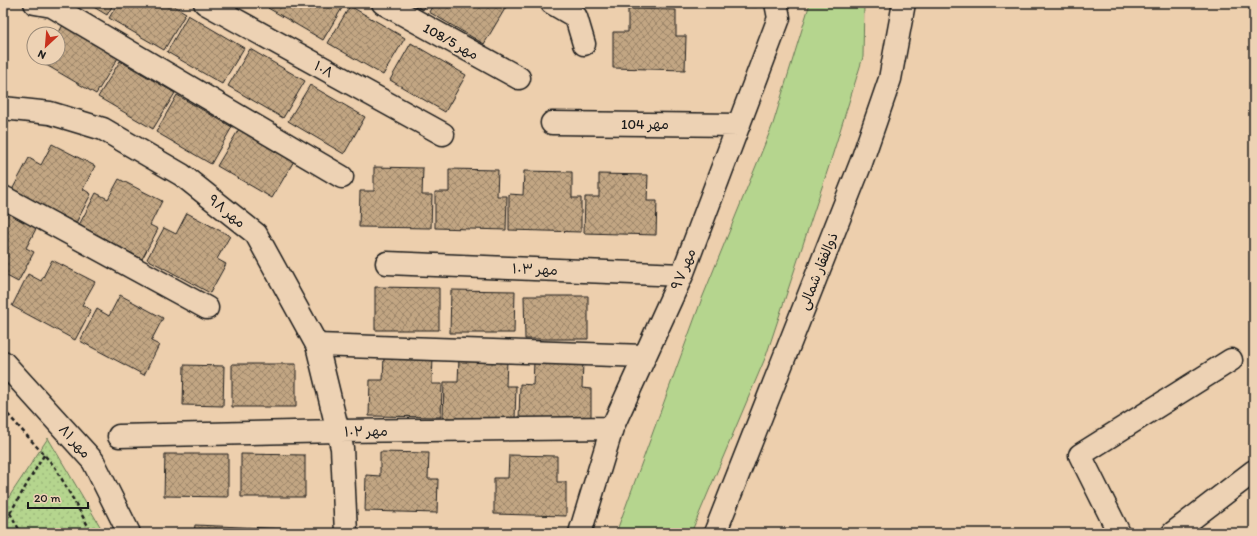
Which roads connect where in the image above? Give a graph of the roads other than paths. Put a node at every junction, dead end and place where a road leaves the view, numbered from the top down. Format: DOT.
graph roads {
  1 [pos="35,3"];
  2 [pos="205,3"];
  3 [pos="383,3"];
  4 [pos="552,3"];
  5 [pos="776,3"];
  6 [pos="904,3"];
  7 [pos="584,44"];
  8 [pos="519,78"];
  9 [pos="3,108"];
  10 [pos="552,123"];
  11 [pos="739,125"];
  12 [pos="443,134"];
  13 [pos="342,177"];
  14 [pos="3,197"];
  15 [pos="387,263"];
  16 [pos="682,275"];
  17 [pos="207,308"];
  18 [pos="317,345"];
  19 [pos="645,356"];
  20 [pos="1231,360"];
  21 [pos="3,362"];
  22 [pos="612,428"];
  23 [pos="339,431"];
  24 [pos="119,436"];
  25 [pos="1254,471"];
  26 [pos="129,533"];
  27 [pos="346,533"];
  28 [pos="580,533"];
  29 [pos="715,533"];
  30 [pos="1119,533"];
  31 [pos="1172,533"];
  1 -- 13 [label="street"];
  2 -- 12 [label="street, ۱۰۸"];
  3 -- 8 [label="street, مهر 108/5"];
  4 -- 7 [label="street"];
  5 -- 11 [label="street, مهر ۹۷"];
  6 -- 29 [label="street, ذوالفقار شمالی"];
  9 -- 18 [label="street, مهر ۹۸"];
  10 -- 11 [label="street, مهر 104"];
  11 -- 16 [label="street, مهر ۹۷"];
  14 -- 17 [label="street"];
  15 -- 16 [label="street, مهر ۱۰۳"];
  16 -- 19 [label="street, مهر ۹۷"];
  18 -- 19 [label="street"];
  18 -- 23 [label="street, مهر ۹۸"];
  19 -- 22 [label="street, مهر ۹۷"];
  20 -- 30 [label="street"];
  21 -- 26 [label="street, مهر ۸۱"];
  22 -- 23 [label="street, مهر ۱۰۲"];
  22 -- 28 [label="street, مهر ۹۷"];
  23 -- 24 [label="street, مهر ۱۰۲"];
  23 -- 27 [label="street, مهر ۹۸"];
  25 -- 31 [label="street"];
}
